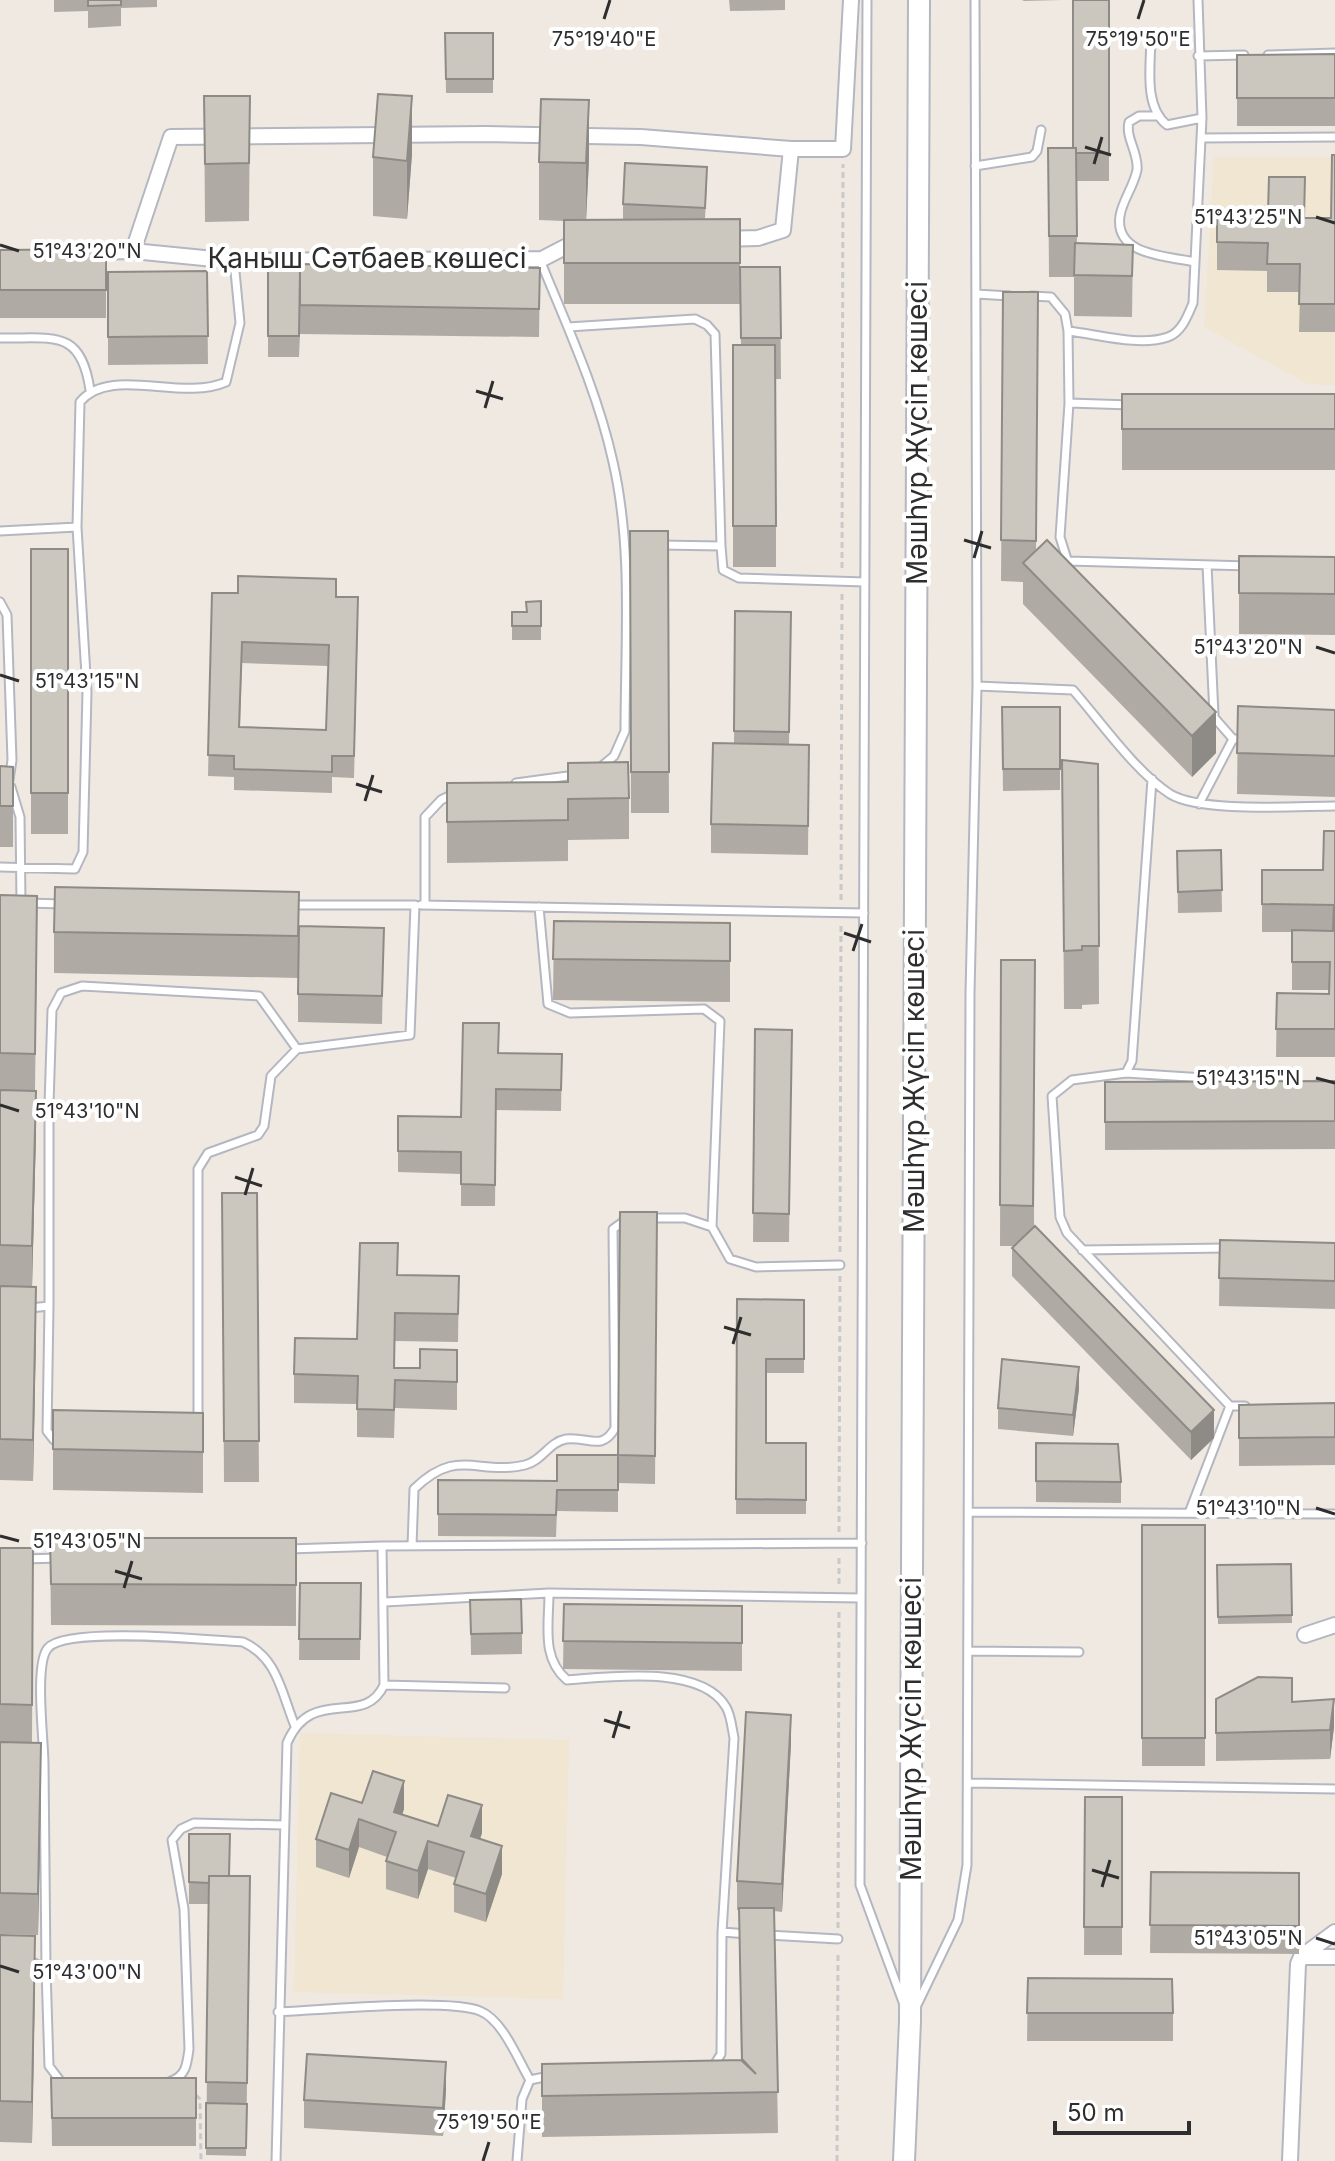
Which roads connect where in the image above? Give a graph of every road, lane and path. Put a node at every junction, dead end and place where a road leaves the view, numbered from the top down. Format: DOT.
graph roads {
  1 [pos="851,0"];
  2 [pos="867,0"];
  3 [pos="919,0"];
  4 [pos="975,0"];
  5 [pos="1198,0"];
  6 [pos="1151,36"];
  7 [pos="1335,53"];
  8 [pos="1198,56"];
  9 [pos="1156,116"];
  10 [pos="1202,118"];
  11 [pos="1041,130"];
  12 [pos="1335,137"];
  13 [pos="1201,138"];
  14 [pos="791,149"];
  15 [pos="843,149"];
  16 [pos="975,166"];
  17 [pos="711,240"];
  18 [pos="602,243"];
  19 [pos="133,251"];
  20 [pos="74,252"];
  21 [pos="539,258"];
  22 [pos="234,261"];
  23 [pos="1195,262"];
  24 [pos="976,294"];
  25 [pos="568,327"];
  26 [pos="1068,331"];
  27 [pos="0,338"];
  28 [pos="90,390"];
  29 [pos="1069,403"];
  30 [pos="1147,405"];
  31 [pos="77,527"];
  32 [pos="0,531"];
  33 [pos="624,545"];
  34 [pos="639,545"];
  35 [pos="653,545"];
  36 [pos="721,546"];
  37 [pos="1068,561"];
  38 [pos="1207,565"];
  39 [pos="1264,566"];
  40 [pos="1073,579"];
  41 [pos="842,581"];
  42 [pos="865,582"];
  43 [pos="0,602"];
  44 [pos="977,686"];
  45 [pos="1203,707"];
  46 [pos="1214,717"];
  47 [pos="1233,739"];
  48 [pos="1262,739"];
  49 [pos="1152,779"];
  50 [pos="9,780"];
  51 [pos="504,785"];
  52 [pos="0,786"];
  53 [pos="459,792"];
  54 [pos="1199,804"];
  55 [pos="1335,806"];
  56 [pos="0,867"];
  57 [pos="21,868"];
  58 [pos="10,903"];
  59 [pos="21,903"];
  60 [pos="68,904"];
  61 [pos="273,905"];
  62 [pos="415,905"];
  63 [pos="425,905"];
  64 [pos="539,907"];
  65 [pos="841,912"];
  66 [pos="864,913"];
  67 [pos="297,1049"];
  68 [pos="1126,1073"];
  69 [pos="1275,1082"];
  70 [pos="49,1105"];
  71 [pos="25,1107"];
  72 [pos="712,1227"];
  73 [pos="1240,1248"];
  74 [pos="1082,1250"];
  75 [pos="840,1265"];
  76 [pos="49,1306"];
  77 [pos="25,1309"];
  78 [pos="1230,1406"];
  79 [pos="1260,1406"];
  80 [pos="193,1434"];
  81 [pos="68,1440"];
  82 [pos="971,1512"];
  83 [pos="1189,1513"];
  84 [pos="1335,1514"];
  85 [pos="839,1543"];
  86 [pos="862,1543"];
  87 [pos="382,1546"];
  88 [pos="412,1546"];
  89 [pos="271,1550"];
  90 [pos="64,1557"];
  91 [pos="16,1559"];
  92 [pos="549,1593"];
  93 [pos="861,1598"];
  94 [pos="839,1599"];
  95 [pos="385,1602"];
  96 [pos="1335,1625"];
  97 [pos="1305,1635"];
  98 [pos="969,1651"];
  99 [pos="1079,1652"];
  100 [pos="384,1685"];
  101 [pos="505,1688"];
  102 [pos="295,1726"];
  103 [pos="44,1764"];
  104 [pos="29,1765"];
  105 [pos="968,1783"];
  106 [pos="1335,1789"];
  107 [pos="284,1825"];
  108 [pos="722,1932"];
  109 [pos="1335,1932"];
  110 [pos="838,1939"];
  111 [pos="16,1957"];
  112 [pos="1301,1957"];
  113 [pos="1335,1957"];
  114 [pos="46,1969"];
  115 [pos="278,2012"];
  116 [pos="910,2021"];
  117 [pos="710,2072"];
  118 [pos="560,2076"];
  119 [pos="179,2078"];
  120 [pos="530,2080"];
  121 [pos="166,2083"];
  122 [pos="68,2088"];
  123 [pos="201,2161"];
  124 [pos="276,2161"];
  125 [pos="517,2161"];
  126 [pos="837,2161"];
  127 [pos="904,2161"];
  128 [pos="1290,2161"];
  1 -- 15 [label="street"];
  2 -- 42 [label="lane"];
  3 -- 116 [label="main road, Мәшһүр Жүсіп көшесі"];
  4 -- 16 [label="lane"];
  5 -- 8 [label="lane"];
  6 -- 9 [label="lane"];
  7 -- 8 [label="lane"];
  8 -- 10 [label="lane"];
  9 -- 10 [label="lane"];
  9 -- 23 [label="lane"];
  10 -- 13 [label="lane"];
  11 -- 16 [label="lane"];
  12 -- 13 [label="lane"];
  13 -- 23 [label="lane"];
  14 -- 15 [label="street"];
  14 -- 17 [label="street"];
  14 -- 19 [label="street"];
  15 -- 41 [label="path"];
  16 -- 24 [label="lane"];
  18 -- 21 [label="street, Қаныш Сәтбаев көшесі"];
  19 -- 20 [label="street, Қаныш Сәтбаев көшесі"];
  19 -- 22 [label="street, Қаныш Сәтбаев көшесі"];
  21 -- 22 [label="street, Қаныш Сәтбаев көшесі"];
  21 -- 25 [label="lane"];
  22 -- 28 [label="lane"];
  23 -- 26 [label="lane"];
  24 -- 26 [label="lane"];
  24 -- 44 [label="lane"];
  25 -- 33 [label="lane"];
  25 -- 36 [label="lane"];
  26 -- 29 [label="lane"];
  27 -- 28 [label="lane"];
  28 -- 31 [label="lane"];
  29 -- 30 [label="lane"];
  29 -- 37 [label="lane"];
  31 -- 32 [label="lane"];
  31 -- 57 [label="lane"];
  33 -- 34 [label="lane"];
  33 -- 51 [label="lane"];
  35 -- 36 [label="lane"];
  36 -- 41 [label="lane"];
  37 -- 38 [label="lane"];
  37 -- 40 [label="lane"];
  38 -- 39 [label="lane"];
  38 -- 46 [label="lane"];
  41 -- 42 [label="lane"];
  41 -- 65 [label="path"];
  42 -- 66 [label="lane"];
  43 -- 50 [label="lane"];
  44 -- 49 [label="lane"];
  44 -- 82 [label="lane"];
  45 -- 46 [label="lane"];
  46 -- 47 [label="lane"];
  47 -- 48 [label="lane"];
  47 -- 54 [label="lane"];
  49 -- 54 [label="lane"];
  49 -- 68 [label="lane"];
  50 -- 52 [label="lane"];
  50 -- 57 [label="lane"];
  53 -- 63 [label="lane"];
  54 -- 55 [label="lane"];
  56 -- 57 [label="lane"];
  57 -- 59 [label="lane"];
  58 -- 59 [label="lane"];
  59 -- 60 [label="lane"];
  61 -- 62 [label="lane"];
  62 -- 63 [label="lane"];
  62 -- 67 [label="lane"];
  63 -- 64 [label="lane"];
  64 -- 65 [label="lane"];
  64 -- 72 [label="lane"];
  65 -- 66 [label="lane"];
  65 -- 75 [label="path"];
  66 -- 86 [label="lane"];
  67 -- 70 [label="lane"];
  67 -- 80 [label="lane"];
  68 -- 69 [label="lane"];
  68 -- 74 [label="lane"];
  70 -- 71 [label="lane"];
  70 -- 76 [label="lane"];
  72 -- 75 [label="lane"];
  72 -- 88 [label="lane"];
  73 -- 74 [label="lane"];
  74 -- 78 [label="lane"];
  75 -- 85 [label="path"];
  76 -- 77 [label="lane"];
  76 -- 81 [label="lane"];
  78 -- 79 [label="lane"];
  78 -- 83 [label="lane"];
  82 -- 83 [label="lane"];
  82 -- 98 [label="lane"];
  83 -- 84 [label="lane"];
  85 -- 86 [label="lane"];
  85 -- 88 [label="lane"];
  85 -- 94 [label="path"];
  86 -- 93 [label="lane"];
  87 -- 88 [label="lane"];
  87 -- 89 [label="lane"];
  87 -- 95 [label="lane"];
  90 -- 91 [label="lane"];
  92 -- 94 [label="lane"];
  92 -- 95 [label="lane"];
  92 -- 108 [label="lane"];
  93 -- 94 [label="lane"];
  93 -- 116 [label="lane"];
  94 -- 110 [label="path"];
  95 -- 100 [label="lane"];
  96 -- 97 [label="street"];
  98 -- 99 [label="lane"];
  98 -- 105 [label="lane"];
  100 -- 101 [label="lane"];
  100 -- 102 [label="lane"];
  102 -- 103 [label="lane"];
  102 -- 107 [label="lane"];
  103 -- 104 [label="lane"];
  103 -- 114 [label="lane"];
  105 -- 106 [label="lane"];
  105 -- 116 [label="lane"];
  107 -- 115 [label="lane"];
  107 -- 119 [label="lane"];
  108 -- 110 [label="lane"];
  108 -- 117 [label="lane"];
  109 -- 112 [label="street"];
  110 -- 126 [label="path"];
  111 -- 114 [label="lane"];
  112 -- 113 [label="street"];
  112 -- 128 [label="street"];
  114 -- 122 [label="lane"];
  115 -- 120 [label="lane"];
  115 -- 124 [label="lane"];
  116 -- 127 [label="main road, Мәшһүр Жүсіп көшесі"];
  118 -- 120 [label="lane"];
  119 -- 121 [label="lane"];
  119 -- 123 [label="path"];
  120 -- 125 [label="lane"];
}
